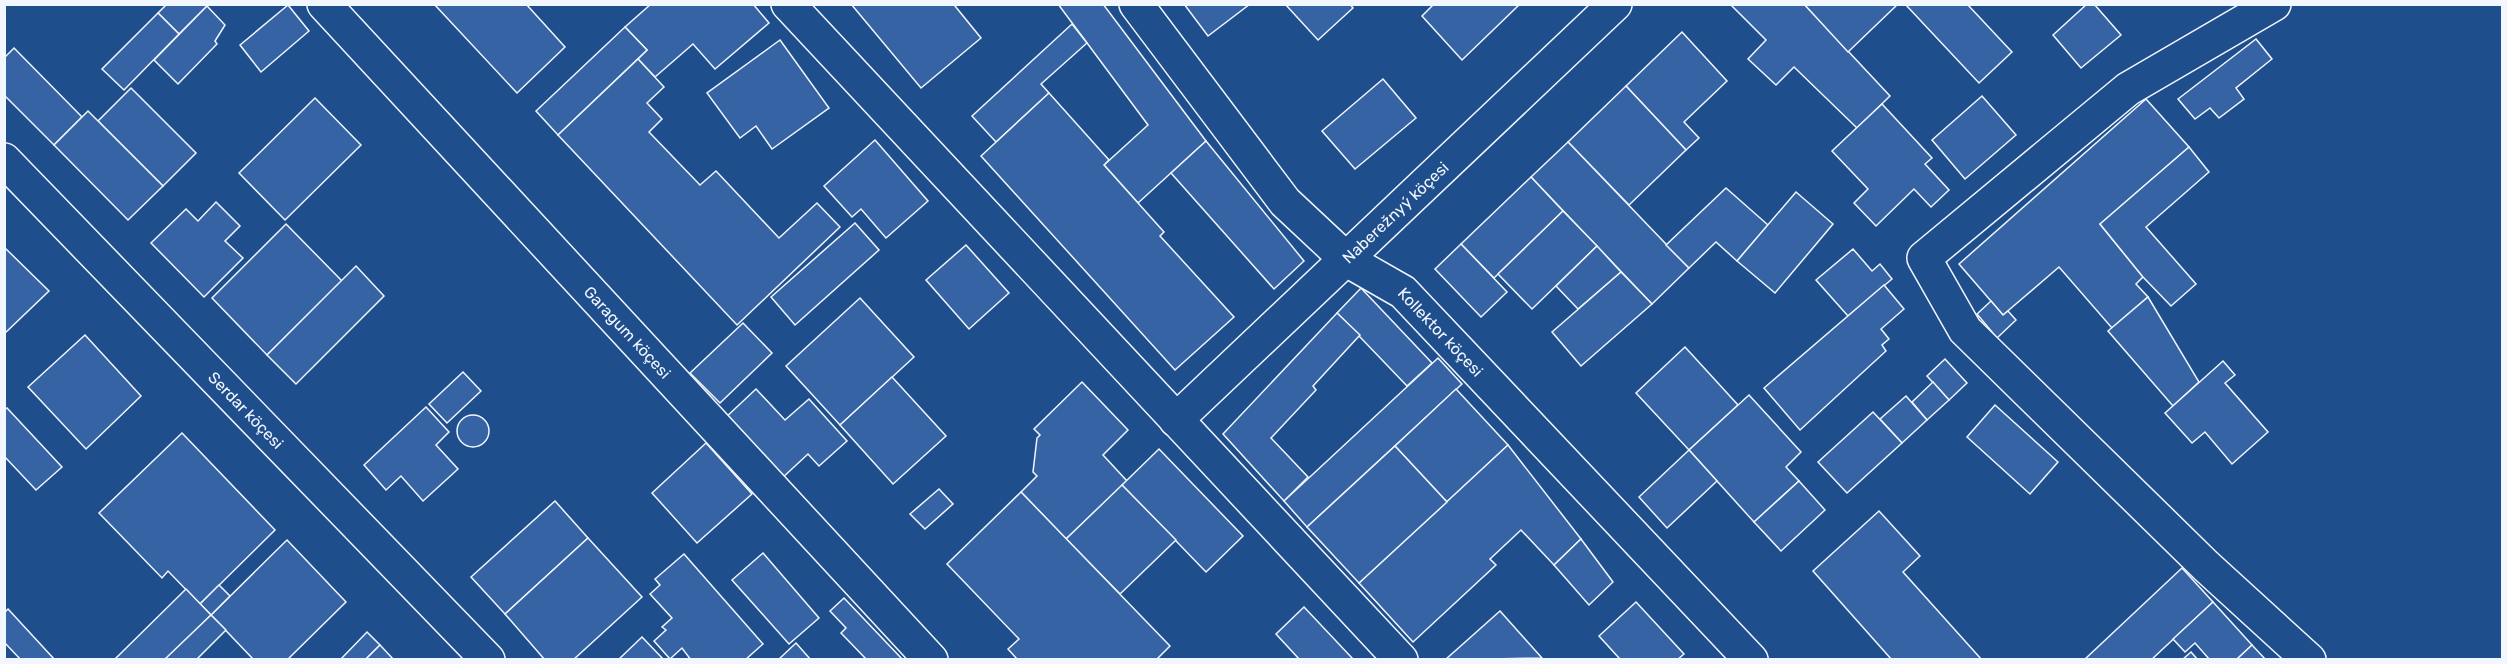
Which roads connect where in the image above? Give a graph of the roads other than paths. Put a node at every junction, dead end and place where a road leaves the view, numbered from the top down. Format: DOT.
graph roads {
  1 [pos="324,4"];
  2 [pos="788,4"];
  3 [pos="1136,4"];
  4 [pos="1616,4"];
  5 [pos="2274,4"];
  6 [pos="4,160"];
  7 [pos="1347,260"];
  8 [pos="1176,420"];
  9 [pos="488,660"];
  10 [pos="931,660"];
  11 [pos="1401,660"];
  12 [pos="1751,660"];
  13 [pos="2309,660"];
  1 -- 10 [label="street, Garagum köçesi"];
  2 -- 8 [label="street"];
  3 -- 7 [label="street, Kollektor köçesi"];
  4 -- 7 [label="street, Naberežnyý köçesi"];
  5 -- 13 [label="street"];
  6 -- 9 [label="street, Serdar köçesi"];
  7 -- 8 [label="street, Naberežnyý köçesi"];
  7 -- 12 [label="street, Kollektor köçesi"];
  8 -- 11 [label="street"];
}
